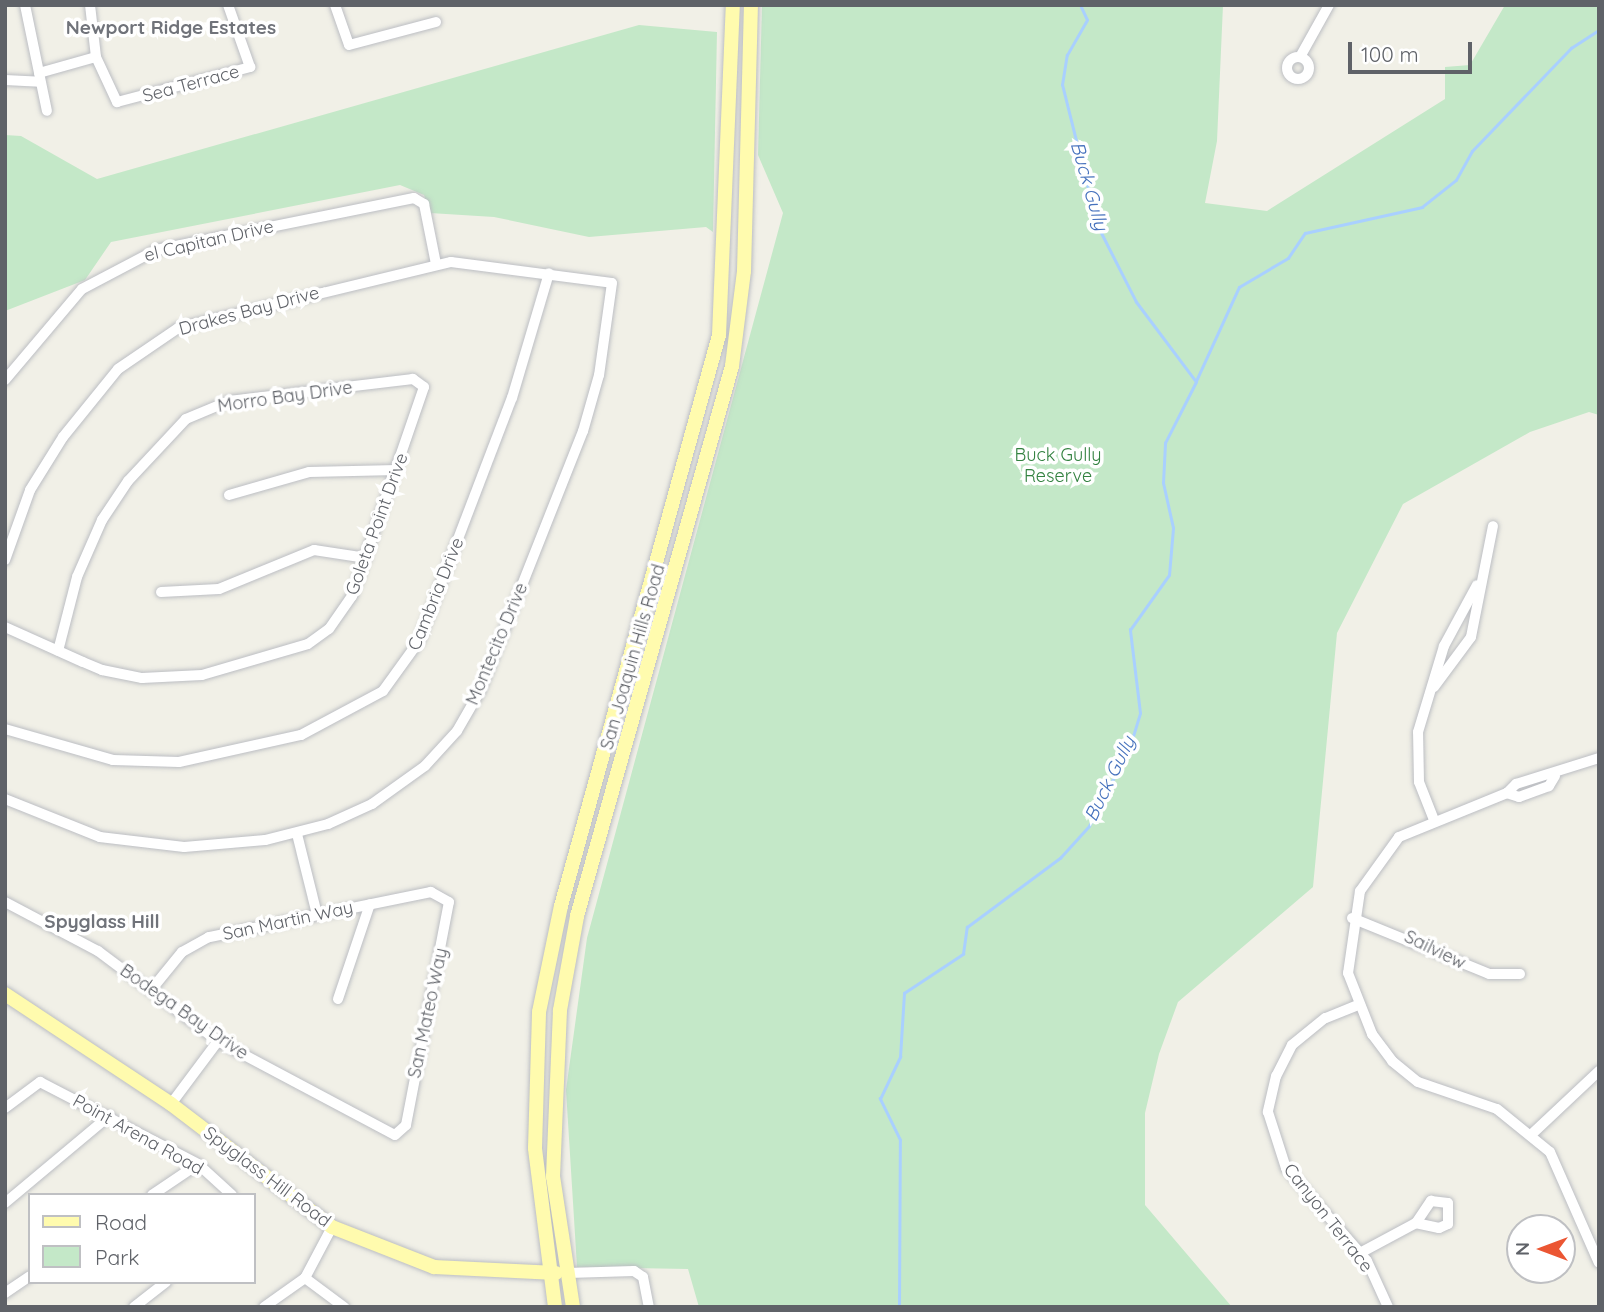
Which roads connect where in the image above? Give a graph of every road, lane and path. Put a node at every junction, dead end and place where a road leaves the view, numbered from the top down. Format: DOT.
graph roads {
  1 [pos="25,5"];
  2 [pos="90,5"];
  3 [pos="228,5"];
  4 [pos="335,5"];
  5 [pos="733,5"];
  6 [pos="751,5"];
  7 [pos="1323,7"];
  8 [pos="436,22"];
  9 [pos="96,57"];
  10 [pos="1300,57"];
  11 [pos="39,77"];
  12 [pos="5,79"];
  13 [pos="47,111"];
  14 [pos="436,264"];
  15 [pos="549,273"];
  16 [pos="612,283"];
  17 [pos="5,380"];
  18 [pos="405,380"];
  19 [pos="397,470"];
  20 [pos="229,495"];
  21 [pos="5,517"];
  22 [pos="17,521"];
  23 [pos="1493,526"];
  24 [pos="366,558"];
  25 [pos="5,560"];
  26 [pos="1476,585"];
  27 [pos="162,592"];
  28 [pos="5,627"];
  29 [pos="58,651"];
  30 [pos="1432,689"];
  31 [pos="5,729"];
  32 [pos="1599,758"];
  33 [pos="1555,776"];
  34 [pos="1507,793"];
  35 [pos="5,799"];
  36 [pos="1434,820"];
  37 [pos="297,834"];
  38 [pos="445,894"];
  39 [pos="5,902"];
  40 [pos="370,904"];
  41 [pos="317,915"];
  42 [pos="1352,918"];
  43 [pos="1520,974"];
  44 [pos="151,990"];
  45 [pos="5,994"];
  46 [pos="338,999"];
  47 [pos="1359,1006"];
  48 [pos="218,1041"];
  49 [pos="1599,1071"];
  50 [pos="171,1104"];
  51 [pos="5,1108"];
  52 [pos="109,1116"];
  53 [pos="402,1132"];
  54 [pos="1533,1133"];
  55 [pos="198,1164"];
  56 [pos="155,1193"];
  57 [pos="230,1193"];
  58 [pos="5,1203"];
  59 [pos="1416,1223"];
  60 [pos="332,1227"];
  61 [pos="1360,1252"];
  62 [pos="1599,1263"];
  63 [pos="549,1273"];
  64 [pos="568,1273"];
  65 [pos="28,1277"];
  66 [pos="305,1278"];
  67 [pos="163,1284"];
  68 [pos="5,1293"];
  69 [pos="134,1307"];
  70 [pos="264,1307"];
  71 [pos="344,1307"];
  72 [pos="555,1307"];
  73 [pos="573,1307"];
  74 [pos="649,1307"];
  75 [pos="1388,1307"];
  1 -- 11 [label="street"];
  2 -- 9 [label="street, Sea Terrace"];
  3 -- 9 [label="street, Sea Terrace"];
  4 -- 8 [label="street"];
  5 -- 63 [label="main road, San Joaquin Hills Road"];
  6 -- 64 [label="main road, San Joaquin Hills Road"];
  7 -- 10 [label="street"];
  9 -- 11 [label="street"];
  11 -- 12 [label="street"];
  11 -- 13 [label="street"];
  14 -- 15 [label="street, Drakes Bay Drive"];
  14 -- 17 [label="street, el Capitan Drive"];
  14 -- 22 [label="street, Drakes Bay Drive"];
  15 -- 16 [label="street, Drakes Bay Drive"];
  15 -- 31 [label="street, Cambria Drive"];
  16 -- 37 [label="street, Montecito Drive"];
  18 -- 19 [label="street, Goleta Point Drive"];
  18 -- 29 [label="street, Morro Bay Drive"];
  19 -- 20 [label="street"];
  19 -- 24 [label="street, Goleta Point Drive"];
  21 -- 22 [label="street"];
  22 -- 25 [label="street, Drakes Bay Drive"];
  23 -- 26 [label="street"];
  24 -- 27 [label="street"];
  24 -- 29 [label="street, Goleta Point Drive"];
  26 -- 30 [label="street"];
  26 -- 30 [label="street"];
  28 -- 29 [label="street, Goleta Point Drive"];
  30 -- 36 [label="street"];
  32 -- 33 [label="street"];
  33 -- 34 [label="street"];
  33 -- 34 [label="street"];
  34 -- 36 [label="street"];
  35 -- 37 [label="street, Montecito Drive"];
  36 -- 42 [label="street"];
  37 -- 41 [label="street"];
  38 -- 40 [label="street, San Martin Way"];
  38 -- 53 [label="street, San Mateo Way"];
  39 -- 44 [label="street, Bodega Bay Drive"];
  40 -- 41 [label="street, San Martin Way"];
  40 -- 46 [label="street"];
  41 -- 44 [label="street, San Martin Way"];
  42 -- 43 [label="street, Sailview"];
  42 -- 47 [label="street"];
  44 -- 48 [label="street, Bodega Bay Drive"];
  45 -- 50 [label="main road, Spyglass Hill Road"];
  47 -- 54 [label="street"];
  47 -- 61 [label="street, Canyon Terrace"];
  48 -- 50 [label="street"];
  48 -- 53 [label="street, Bodega Bay Drive"];
  49 -- 54 [label="street"];
  50 -- 60 [label="main road, Spyglass Hill Road"];
  51 -- 52 [label="street, Point Arena Road"];
  52 -- 55 [label="street, Point Arena Road"];
  52 -- 58 [label="street"];
  54 -- 62 [label="street"];
  55 -- 56 [label="street"];
  55 -- 57 [label="street, Point Arena Road"];
  59 -- 61 [label="street"];
  60 -- 63 [label="main road, Spyglass Hill Road"];
  60 -- 66 [label="street"];
  61 -- 75 [label="street, Canyon Terrace"];
  63 -- 64 [label="main road, Spyglass Hill Road"];
  63 -- 72 [label="main road, San Joaquin Hills Road"];
  64 -- 73 [label="main road, San Joaquin Hills Road"];
  64 -- 74 [label="street, Spyglass Hill Road"];
  65 -- 68 [label="street"];
  66 -- 70 [label="street"];
  66 -- 71 [label="street"];
  67 -- 69 [label="street"];
}
